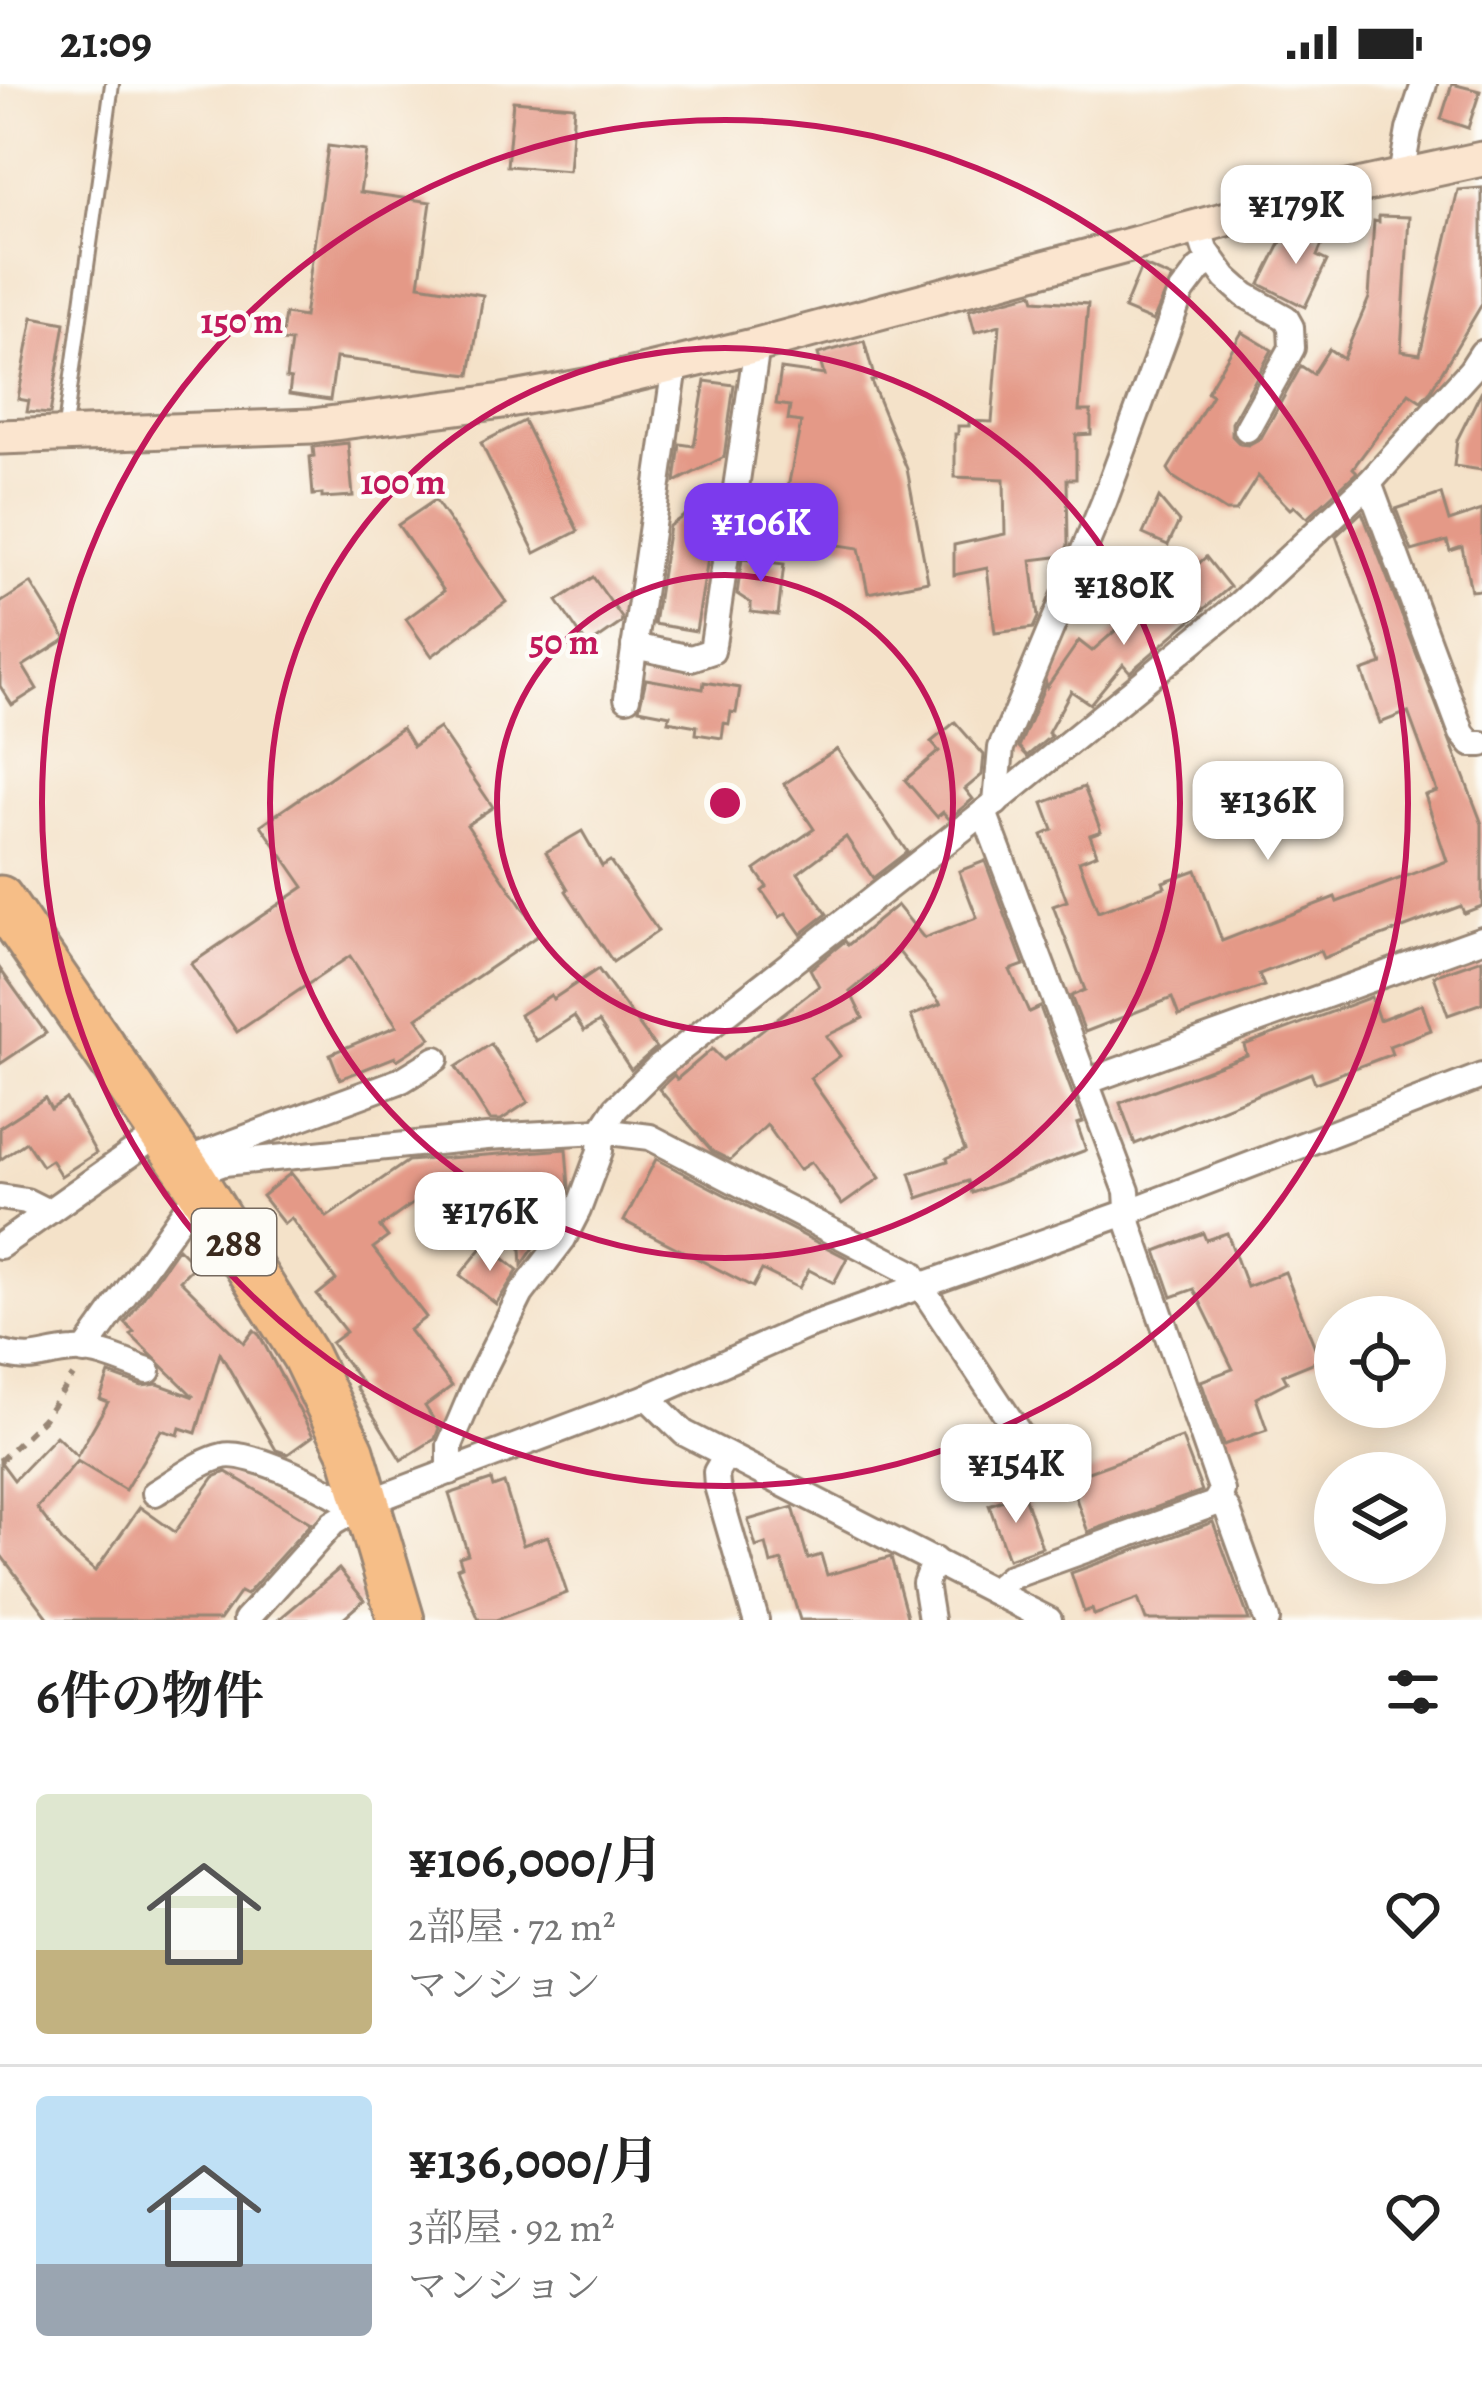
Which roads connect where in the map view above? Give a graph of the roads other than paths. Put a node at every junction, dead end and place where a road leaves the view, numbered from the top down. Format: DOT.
graph roads {
  1 [pos="112,84"];
  2 [pos="1424,84"];
  3 [pos="1482,159"];
  4 [pos="1401,176"];
  5 [pos="1198,227"];
  6 [pos="1211,261"];
  7 [pos="757,345"];
  8 [pos="1482,353"];
  9 [pos="676,366"];
  10 [pos="1247,429"];
  11 [pos="64,435"];
  12 [pos="0,437"];
  13 [pos="1369,483"];
  14 [pos="634,646"];
  15 [pos="627,698"];
  16 [pos="1482,744"];
  17 [pos="990,807"];
  18 [pos="0,899"];
  19 [pos="1482,939"];
  20 [pos="436,1059"];
  21 [pos="1482,1076"];
  22 [pos="1086,1082"];
  23 [pos="602,1131"];
  24 [pos="183,1165"];
  25 [pos="0,1197"];
  26 [pos="48,1212"];
  27 [pos="1128,1212"];
  28 [pos="0,1246"];
  29 [pos="923,1284"];
  30 [pos="85,1352"];
  31 [pos="0,1353"];
  32 [pos="148,1371"];
  33 [pos="647,1397"];
  34 [pos="1032,1454"];
  35 [pos="726,1455"];
  36 [pos="450,1472"];
  37 [pos="155,1492"];
  38 [pos="1220,1499"];
  39 [pos="363,1506"];
  40 [pos="934,1560"];
  41 [pos="993,1591"];
  42 [pos="246,1620"];
  43 [pos="400,1620"];
  44 [pos="756,1620"];
  45 [pos="931,1620"];
  46 [pos="1049,1620"];
  47 [pos="1267,1620"];
  1 -- 11 [label="lane"];
  2 -- 4 [label="street"];
  3 -- 4 [label="street"];
  4 -- 5 [label="street"];
  5 -- 6 [label="street"];
  5 -- 7 [label="street"];
  6 -- 10 [label="street"];
  6 -- 17 [label="street"];
  7 -- 9 [label="street"];
  7 -- 14 [label="street"];
  8 -- 13 [label="street"];
  9 -- 11 [label="street"];
  9 -- 14 [label="street"];
  11 -- 12 [label="street"];
  13 -- 16 [label="street"];
  13 -- 17 [label="street"];
  14 -- 15 [label="street"];
  17 -- 22 [label="street"];
  17 -- 23 [label="street"];
  18 -- 24 [label="highway, 288"];
  19 -- 22 [label="street"];
  20 -- 24 [label="street"];
  21 -- 27 [label="street"];
  22 -- 27 [label="street"];
  23 -- 24 [label="street"];
  23 -- 29 [label="street"];
  23 -- 36 [label="street"];
  24 -- 26 [label="street"];
  24 -- 30 [label="street"];
  24 -- 39 [label="highway, 288"];
  25 -- 26 [label="street"];
  26 -- 28 [label="street"];
  27 -- 29 [label="street"];
  27 -- 38 [label="street"];
  29 -- 33 [label="street"];
  29 -- 34 [label="street"];
  30 -- 31 [label="street"];
  30 -- 32 [label="street"];
  33 -- 35 [label="street"];
  33 -- 36 [label="street"];
  35 -- 40 [label="street"];
  35 -- 44 [label="street"];
  36 -- 39 [label="street"];
  37 -- 39 [label="street"];
  38 -- 41 [label="street"];
  38 -- 47 [label="street"];
  39 -- 42 [label="street"];
  39 -- 43 [label="highway, 288"];
  40 -- 41 [label="street"];
  40 -- 45 [label="street"];
  41 -- 46 [label="street"];
}
